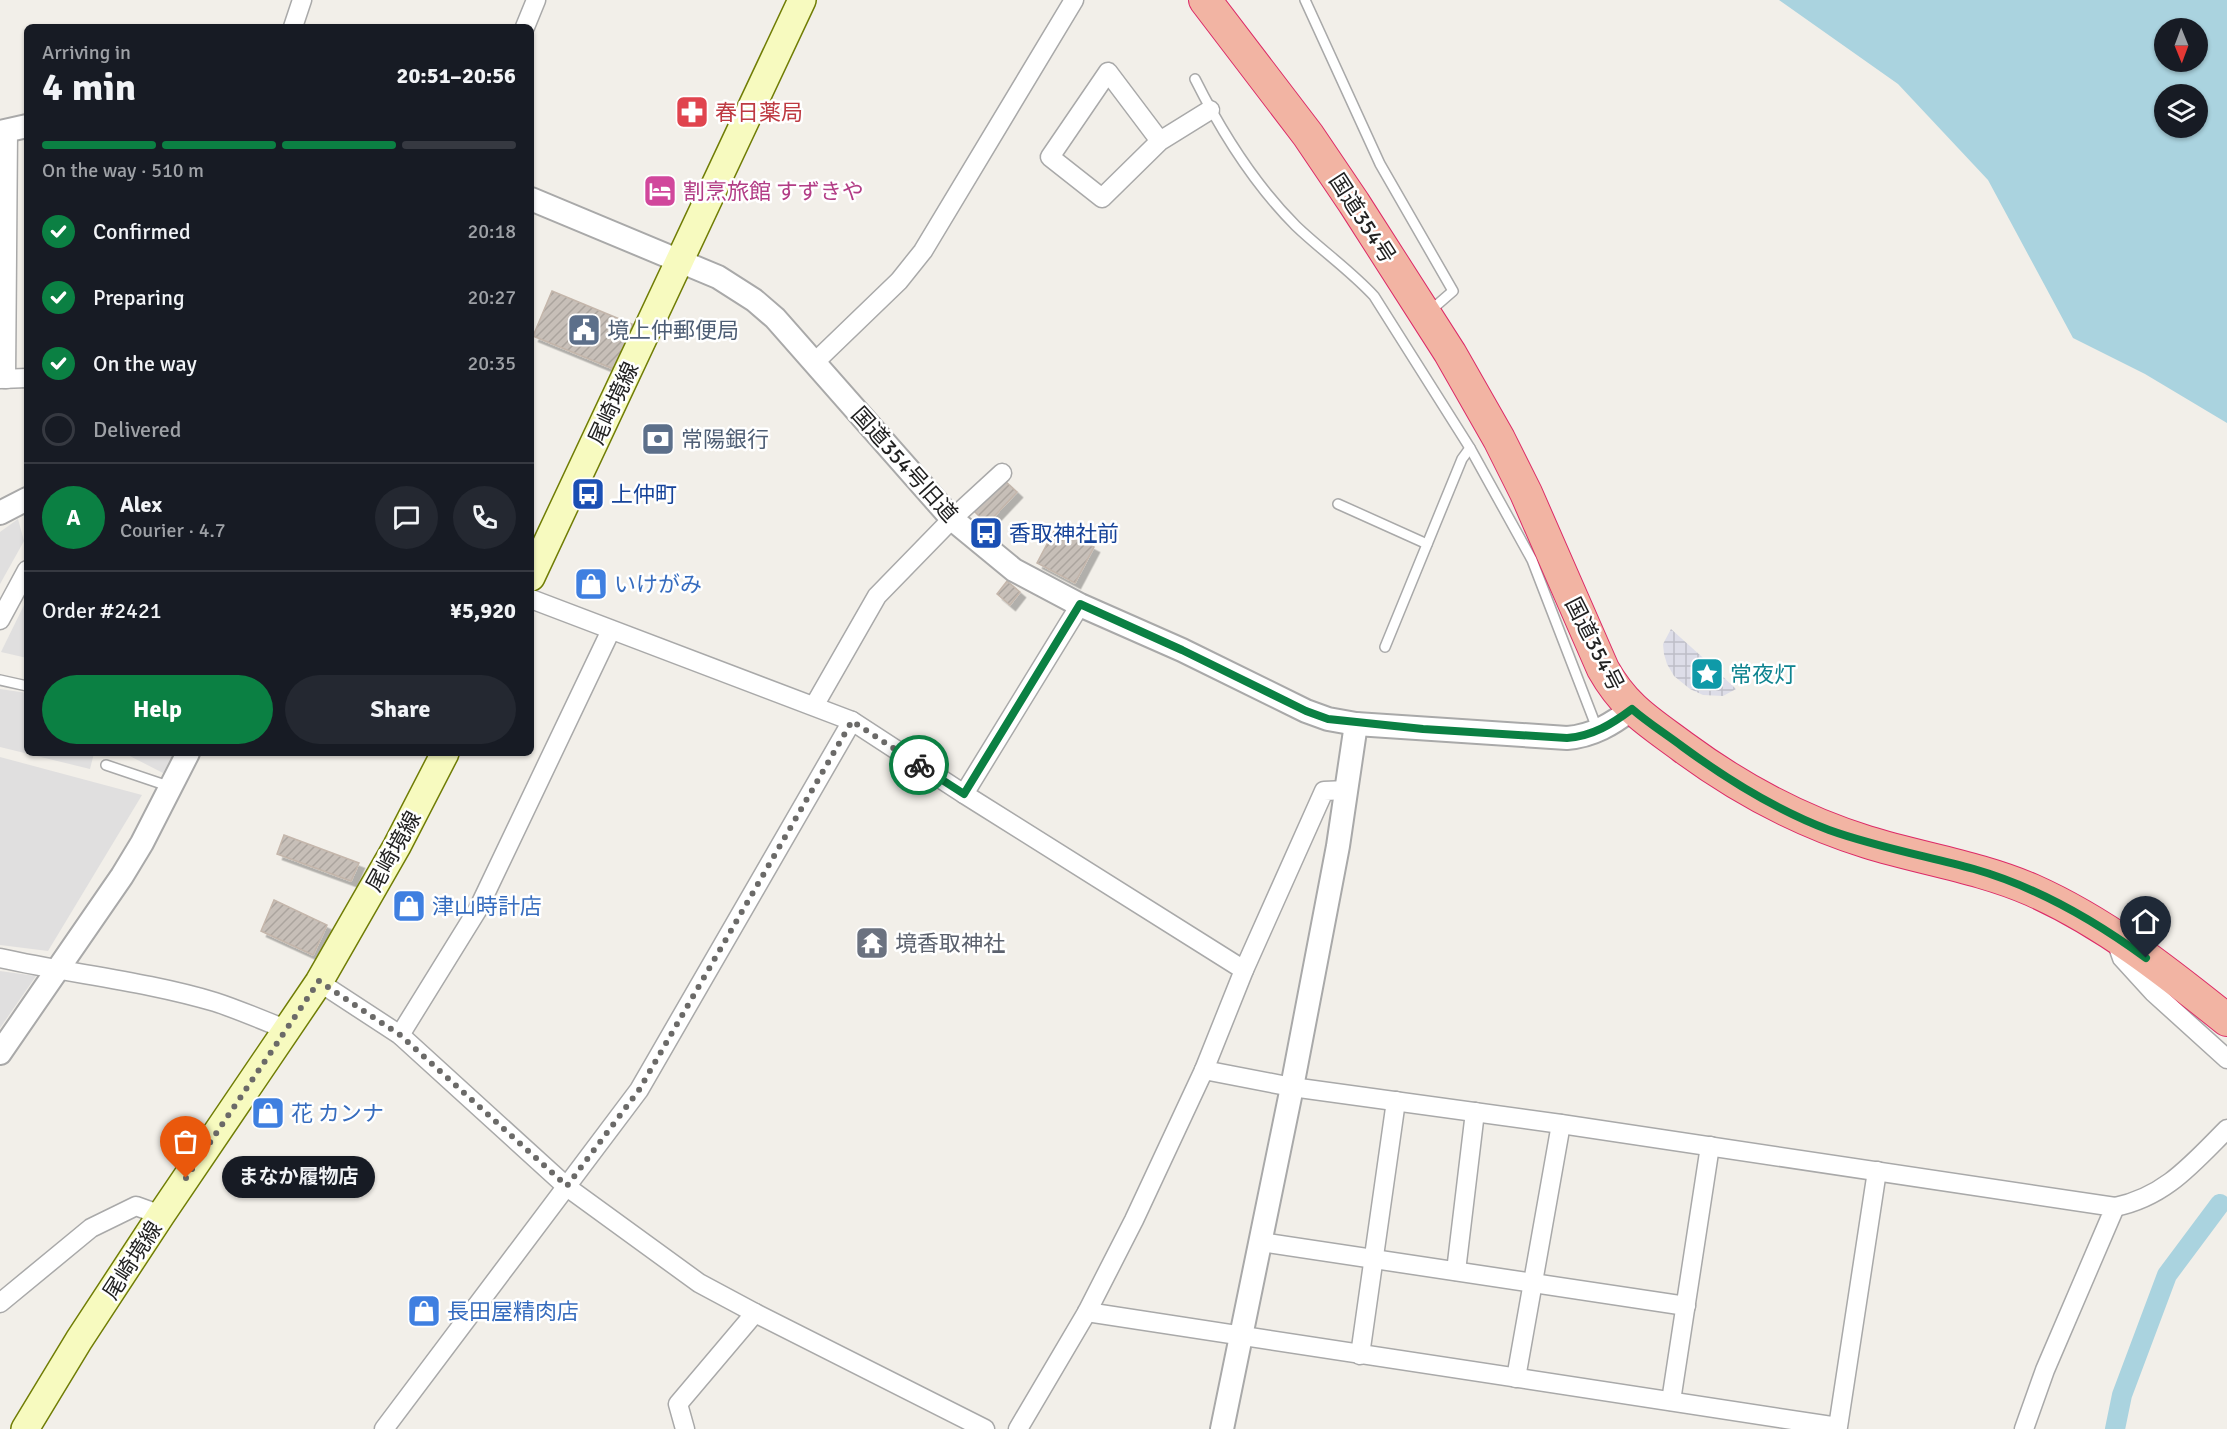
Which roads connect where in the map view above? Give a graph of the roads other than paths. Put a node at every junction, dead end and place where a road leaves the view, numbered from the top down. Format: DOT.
graph roads {
  1 [pos="302,0"];
  2 [pos="536,0"];
  3 [pos="802,0"];
  4 [pos="1074,0"];
  5 [pos="1205,0"];
  6 [pos="1305,0"];
  7 [pos="294,24"];
  8 [pos="526,24"];
  9 [pos="1195,79"];
  10 [pos="1210,110"];
  11 [pos="12,129"];
  12 [pos="1160,141"];
  13 [pos="534,200"];
  14 [pos="680,260"];
  15 [pos="1425,315"];
  16 [pos="814,363"];
  17 [pos="24,378"];
  18 [pos="3,379"];
  19 [pos="1470,448"];
  20 [pos="1002,473"];
  21 [pos="24,501"];
  22 [pos="1338,504"];
  23 [pos="0,513"];
  24 [pos="952,519"];
  25 [pos="1427,544"];
  26 [pos="534,571"];
  27 [pos="24,576"];
  28 [pos="534,600"];
  29 [pos="1080,604"];
  30 [pos="0,620"];
  31 [pos="611,630"];
  32 [pos="1385,647"];
  33 [pos="0,680"];
  34 [pos="24,685"];
  35 [pos="814,706"];
  36 [pos="1632,709"];
  37 [pos="852,721"];
  38 [pos="1356,724"];
  39 [pos="1598,731"];
  40 [pos="186,756"];
  41 [pos="442,756"];
  42 [pos="105,765"];
  43 [pos="171,787"];
  44 [pos="1347,790"];
  45 [pos="964,794"];
  46 [pos="2113,934"];
  47 [pos="0,958"];
  48 [pos="1244,970"];
  49 [pos="57,971"];
  50 [pos="319,981"];
  51 [pos="2227,1020"];
  52 [pos="288,1030"];
  53 [pos="400,1035"];
  54 [pos="0,1053"];
  55 [pos="2227,1059"];
  56 [pos="1204,1070"];
  57 [pos="1292,1087"];
  58 [pos="1396,1101"];
  59 [pos="1475,1112"];
  60 [pos="1562,1124"];
  61 [pos="2227,1129"];
  62 [pos="1710,1146"];
  63 [pos="1877,1171"];
  64 [pos="567,1186"];
  65 [pos="2115,1207"];
  66 [pos="161,1215"];
  67 [pos="1261,1242"];
  68 [pos="1373,1259"];
  69 [pos="1456,1271"];
  70 [pos="1534,1283"];
  71 [pos="0,1303"];
  72 [pos="1686,1306"];
  73 [pos="1087,1312"];
  74 [pos="755,1314"];
  75 [pos="1242,1337"];
  76 [pos="1360,1355"];
  77 [pos="1516,1378"];
  78 [pos="1671,1401"];
  79 [pos="25,1429"];
  80 [pos="384,1429"];
  81 [pos="685,1429"];
  82 [pos="985,1429"];
  83 [pos="1018,1429"];
  84 [pos="1222,1429"];
  85 [pos="2024,1429"];
  1 -- 7 [label="street"];
  2 -- 8 [label="street"];
  3 -- 14 [label="main road, 尾崎境線"];
  4 -- 16 [label="street"];
  5 -- 15 [label="highway, 国道354号"];
  6 -- 15 [label="lane"];
  9 -- 10 [label="lane"];
  10 -- 12 [label="street"];
  10 -- 19 [label="lane"];
  11 -- 18 [label="street"];
  12 -- 12 [label="street"];
  13 -- 14 [label="street, 国道354号旧道"];
  14 -- 16 [label="street, 国道354号旧道"];
  14 -- 26 [label="main road, 尾崎境線"];
  15 -- 36 [label="highway, 国道354号"];
  16 -- 24 [label="street, 国道354号旧道"];
  17 -- 18 [label="street"];
  19 -- 25 [label="lane"];
  19 -- 39 [label="lane"];
  20 -- 24 [label="street"];
  21 -- 23 [label="street"];
  22 -- 25 [label="lane"];
  24 -- 29 [label="street, 国道354号旧道"];
  24 -- 35 [label="street"];
  25 -- 32 [label="lane"];
  27 -- 30 [label="street"];
  28 -- 31 [label="street"];
  29 -- 38 [label="street, 国道354号旧道"];
  29 -- 45 [label="street"];
  31 -- 35 [label="street"];
  31 -- 53 [label="street"];
  33 -- 34 [label="lane"];
  35 -- 37 [label="street"];
  36 -- 39 [label="street, 国道354号旧道"];
  36 -- 46 [label="highway, 国道354号"];
  37 -- 45 [label="street"];
  37 -- 64 [label="street"];
  38 -- 39 [label="street, 国道354号旧道"];
  38 -- 44 [label="street"];
  40 -- 43 [label="street"];
  41 -- 50 [label="main road, 尾崎境線"];
  42 -- 43 [label="lane"];
  43 -- 49 [label="street"];
  44 -- 48 [label="street"];
  44 -- 57 [label="street"];
  45 -- 48 [label="street"];
  46 -- 51 [label="highway, 国道354号"];
  46 -- 55 [label="street"];
  47 -- 49 [label="street"];
  48 -- 56 [label="street"];
  49 -- 52 [label="street"];
  49 -- 54 [label="street"];
  50 -- 52 [label="main road, 尾崎境線"];
  50 -- 53 [label="street"];
  52 -- 66 [label="main road, 尾崎境線"];
  53 -- 64 [label="street"];
  56 -- 57 [label="street"];
  56 -- 73 [label="street"];
  57 -- 58 [label="street"];
  57 -- 67 [label="street"];
  58 -- 59 [label="street"];
  58 -- 68 [label="street"];
  59 -- 60 [label="street"];
  59 -- 69 [label="street"];
  60 -- 62 [label="street"];
  60 -- 70 [label="street"];
  61 -- 65 [label="street"];
  62 -- 63 [label="street"];
  62 -- 72 [label="street"];
  63 -- 65 [label="street"];
  63 -- 78 [label="street"];
  64 -- 74 [label="street"];
  64 -- 80 [label="street"];
  65 -- 85 [label="street"];
  66 -- 71 [label="street"];
  66 -- 79 [label="main road, 尾崎境線"];
  67 -- 68 [label="street"];
  67 -- 75 [label="street"];
  68 -- 69 [label="street"];
  68 -- 76 [label="street"];
  69 -- 70 [label="street"];
  70 -- 72 [label="street"];
  70 -- 77 [label="street"];
  72 -- 78 [label="street"];
  73 -- 75 [label="street"];
  73 -- 83 [label="street"];
  74 -- 81 [label="street"];
  74 -- 82 [label="street"];
  75 -- 76 [label="street"];
  75 -- 84 [label="street"];
  76 -- 77 [label="street"];
  77 -- 78 [label="street"];
}
